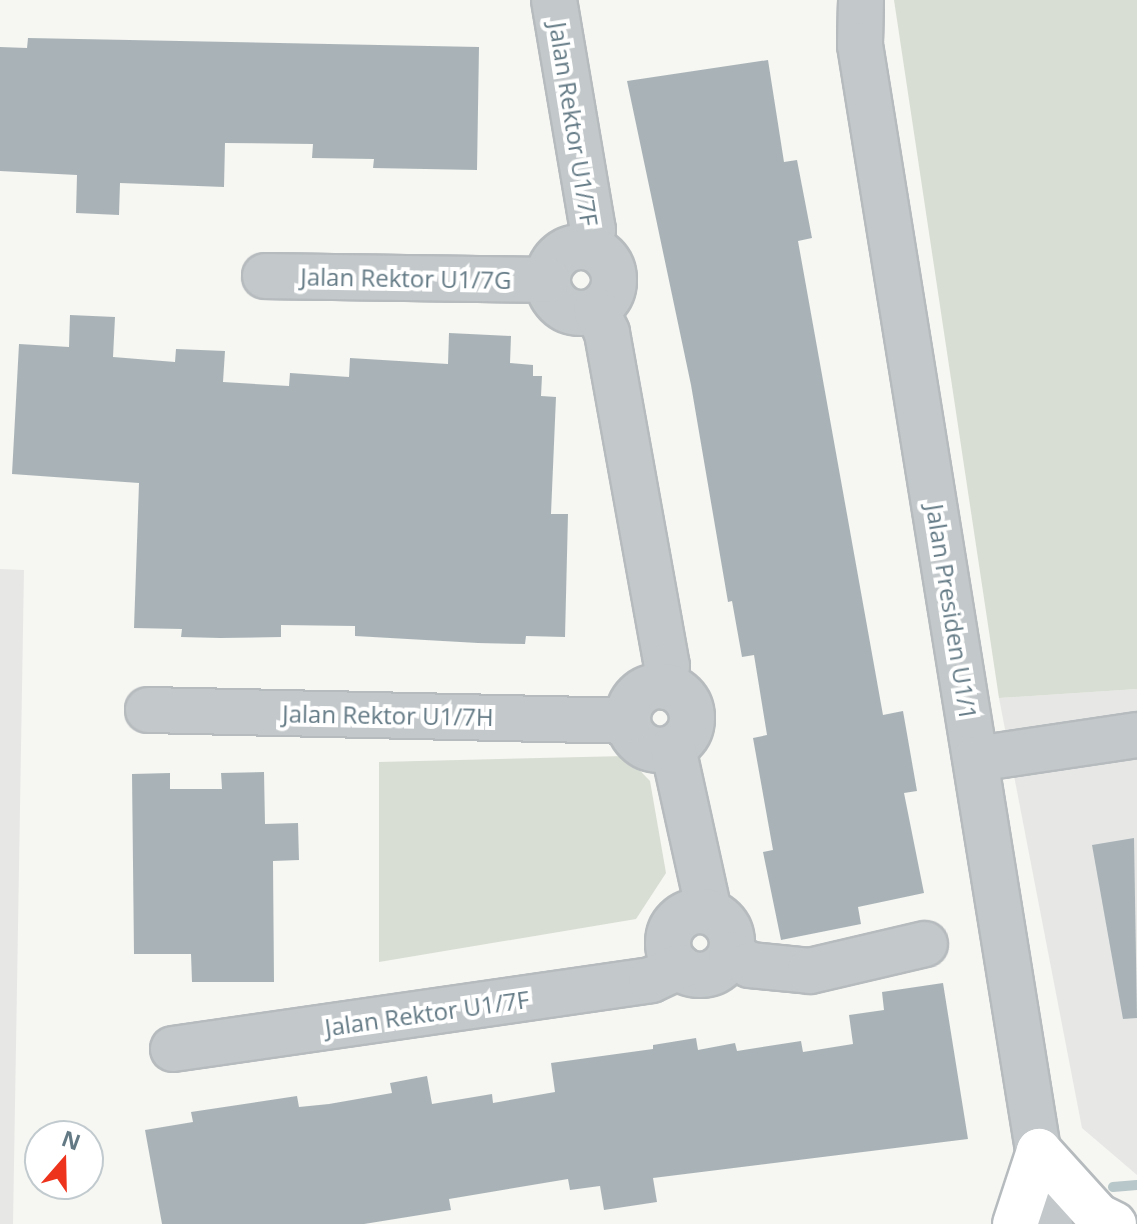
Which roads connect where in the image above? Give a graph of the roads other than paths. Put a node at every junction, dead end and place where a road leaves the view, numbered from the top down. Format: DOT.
graph roads {
  1 [pos="554,0"];
  2 [pos="861,0"];
  3 [pos="589,248"];
  4 [pos="265,276"];
  5 [pos="547,280"];
  6 [pos="596,310"];
  7 [pos="664,687"];
  8 [pos="148,710"];
  9 [pos="628,721"];
  10 [pos="1137,735"];
  11 [pos="673,748"];
  12 [pos="976,759"];
  13 [pos="709,912"];
  14 [pos="925,944"];
  15 [pos="731,954"];
  16 [pos="679,967"];
  17 [pos="173,1049"];
  18 [pos="1039,1151"];
  19 [pos="1015,1224"];
  20 [pos="1050,1224"];
  21 [pos="1114,1224"];
  1 -- 3 [label="street, Jalan Rektor U1/7F"];
  2 -- 12 [label="street, Jalan Presiden U1/1"];
  3 -- 5 [label="street"];
  3 -- 6 [label="street"];
  4 -- 5 [label="street, Jalan Rektor U1/7G"];
  5 -- 6 [label="street"];
  6 -- 7 [label="street"];
  7 -- 9 [label="street"];
  7 -- 11 [label="street"];
  8 -- 9 [label="street, Jalan Rektor U1/7H"];
  9 -- 11 [label="street"];
  10 -- 12 [label="street"];
  11 -- 13 [label="street"];
  12 -- 18 [label="street, Jalan Presiden U1/1"];
  13 -- 15 [label="street"];
  13 -- 16 [label="street"];
  14 -- 15 [label="street"];
  15 -- 16 [label="street"];
  16 -- 17 [label="street, Jalan Rektor U1/7F"];
  18 -- 19 [label="main road"];
  18 -- 20 [label="street, Jalan Presiden U1/1"];
  18 -- 21 [label="main road"];
}
